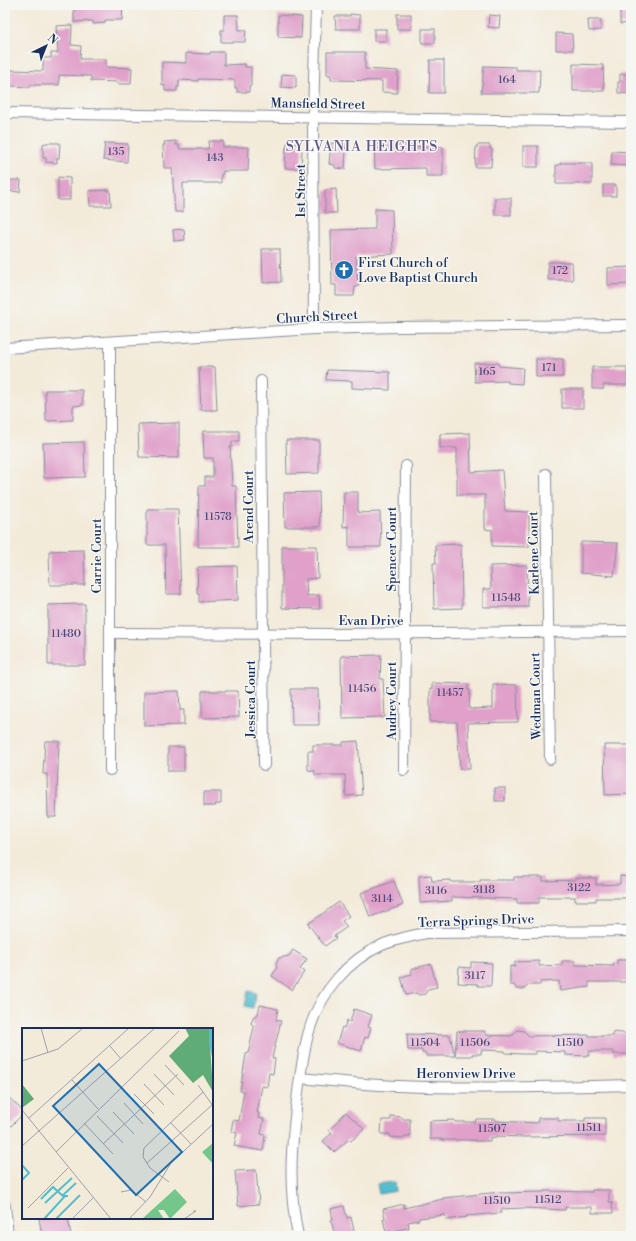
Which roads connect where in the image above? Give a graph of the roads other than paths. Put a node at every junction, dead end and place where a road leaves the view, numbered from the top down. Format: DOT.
graph roads {
  1 [pos="316,5"];
  2 [pos="5,113"];
  3 [pos="313,117"];
  4 [pos="631,122"];
  5 [pos="631,325"];
  6 [pos="314,329"];
  7 [pos="110,342"];
  8 [pos="5,348"];
  9 [pos="261,381"];
  10 [pos="406,466"];
  11 [pos="546,474"];
  12 [pos="631,631"];
  13 [pos="548,632"];
  14 [pos="111,633"];
  15 [pos="405,633"];
  16 [pos="263,634"];
  17 [pos="550,759"];
  18 [pos="264,765"];
  19 [pos="110,770"];
  20 [pos="404,770"];
  21 [pos="631,931"];
  22 [pos="300,1078"];
  23 [pos="631,1085"];
  24 [pos="5,1206"];
  25 [pos="8,1236"];
  26 [pos="298,1236"];
  1 -- 3 [label="street, 1st Street"];
  2 -- 3 [label="street, Mansfield Street"];
  3 -- 4 [label="street, Mansfield Street"];
  3 -- 6 [label="street, 1st Street"];
  5 -- 6 [label="street, Church Street"];
  6 -- 7 [label="street, Church Street"];
  7 -- 8 [label="street, Church Street"];
  7 -- 14 [label="street, Carrie Court"];
  9 -- 16 [label="street, Arend Court"];
  10 -- 15 [label="street, Spencer Court"];
  11 -- 13 [label="street, Karlene Court"];
  12 -- 13 [label="street, Evan Drive"];
  13 -- 15 [label="street, Evan Drive"];
  13 -- 17 [label="street, Wedman Court"];
  14 -- 16 [label="street, Evan Drive"];
  14 -- 19 [label="street, Carrie Court"];
  15 -- 16 [label="street, Evan Drive"];
  15 -- 20 [label="street, Audrey Court"];
  16 -- 18 [label="street, Jessica Court"];
  21 -- 22 [label="street, Terra Springs Drive"];
  22 -- 23 [label="street, Heronview Drive"];
  22 -- 26 [label="street, Terra Springs Drive"];
  24 -- 25 [label="street"];
}
